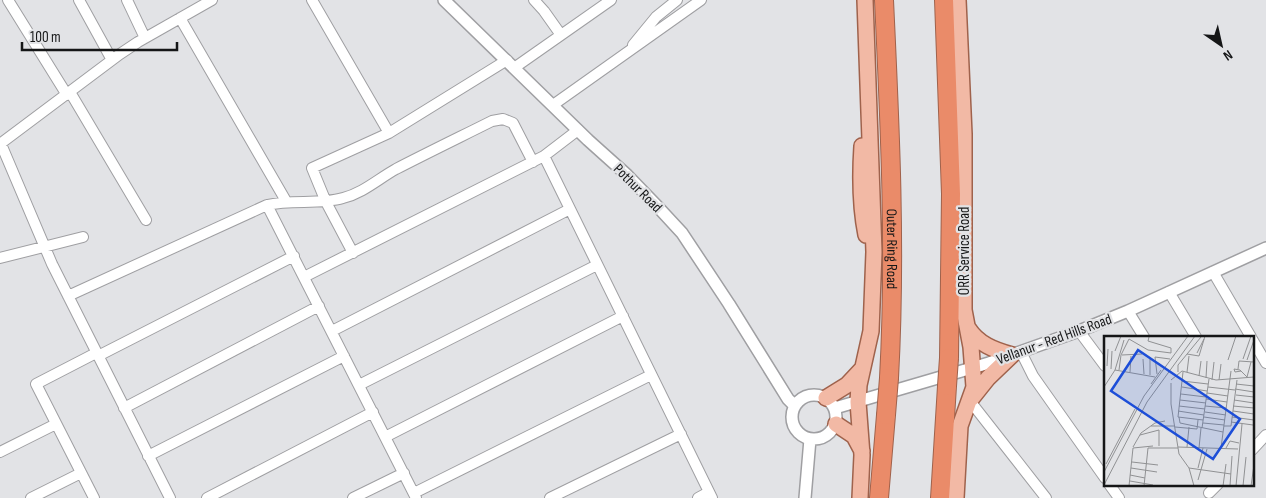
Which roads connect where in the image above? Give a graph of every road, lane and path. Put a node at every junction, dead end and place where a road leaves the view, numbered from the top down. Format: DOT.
graph roads {
  1 [pos="8,0"];
  2 [pos="79,0"];
  3 [pos="127,0"];
  4 [pos="212,0"];
  5 [pos="312,0"];
  6 [pos="444,0"];
  7 [pos="534,0"];
  8 [pos="611,0"];
  9 [pos="677,0"];
  10 [pos="701,0"];
  11 [pos="865,0"];
  12 [pos="884,0"];
  13 [pos="944,0"];
  14 [pos="958,0"];
  15 [pos="597,4"];
  16 [pos="689,4"];
  17 [pos="180,18"];
  18 [pos="561,35"];
  19 [pos="146,38"];
  20 [pos="628,52"];
  21 [pos="112,60"];
  22 [pos="511,64"];
  23 [pos="69,93"];
  24 [pos="553,105"];
  25 [pos="578,130"];
  26 [pos="389,133"];
  27 [pos="0,144"];
  28 [pos="544,156"];
  29 [pos="533,162"];
  30 [pos="286,201"];
  31 [pos="326,202"];
  32 [pos="267,205"];
  33 [pos="570,209"];
  34 [pos="146,220"];
  35 [pos="84,237"];
  36 [pos="45,248"];
  37 [pos="1266,248"];
  38 [pos="353,252"];
  39 [pos="294,256"];
  40 [pos="0,258"];
  41 [pos="597,264"];
  42 [pos="1213,272"];
  43 [pos="304,277"];
  44 [pos="1169,292"];
  45 [pos="68,296"];
  46 [pos="319,306"];
  47 [pos="1128,311"];
  48 [pos="622,316"];
  49 [pos="968,326"];
  50 [pos="332,331"];
  51 [pos="1079,331"];
  52 [pos="1143,336"];
  53 [pos="1195,336"];
  54 [pos="1251,336"];
  55 [pos="1254,342"];
  56 [pos="1016,354"];
  57 [pos="97,355"];
  58 [pos="344,356"];
  59 [pos="1266,363"];
  60 [pos="1104,365"];
  61 [pos="863,367"];
  62 [pos="973,368"];
  63 [pos="652,375"];
  64 [pos="359,385"];
  65 [pos="970,401"];
  66 [pos="858,402"];
  67 [pos="831,403"];
  68 [pos="795,406"];
  69 [pos="124,408"];
  70 [pos="373,412"];
  71 [pos="56,424"];
  72 [pos="836,424"];
  73 [pos="681,434"];
  74 [pos="1266,435"];
  75 [pos="385,437"];
  76 [pos="810,439"];
  77 [pos="1254,448"];
  78 [pos="0,452"];
  79 [pos="862,452"];
  80 [pos="148,456"];
  81 [pos="81,473"];
  82 [pos="404,473"];
  83 [pos="1104,477"];
  84 [pos="1110,486"];
  85 [pos="1216,486"];
  86 [pos="1209,493"];
  87 [pos="711,495"];
  88 [pos="415,496"];
  89 [pos="31,498"];
  90 [pos="94,498"];
  91 [pos="170,498"];
  92 [pos="208,498"];
  93 [pos="353,498"];
  94 [pos="550,498"];
  95 [pos="698,498"];
  96 [pos="805,498"];
  97 [pos="860,498"];
  98 [pos="880,498"];
  99 [pos="940,498"];
  100 [pos="956,498"];
  101 [pos="1046,498"];
  102 [pos="1119,498"];
  1 -- 23 [label="street"];
  2 -- 21 [label="street"];
  3 -- 19 [label="street"];
  4 -- 17 [label="street"];
  5 -- 26 [label="street"];
  6 -- 22 [label="street, Pothur Road"];
  7 -- 18 [label="street"];
  8 -- 15 [label="street"];
  9 -- 20 [label="street"];
  10 -- 16 [label="street"];
  11 -- 61 [label="main road"];
  12 -- 98 [label="highway, Outer Ring Road, bridge"];
  13 -- 99 [label="highway, bridge"];
  14 -- 49 [label="main road, ORR Service Road"];
  15 -- 18 [label="street"];
  16 -- 20 [label="street"];
  17 -- 19 [label="street"];
  17 -- 30 [label="street"];
  18 -- 22 [label="street"];
  19 -- 21 [label="street"];
  20 -- 24 [label="street"];
  21 -- 23 [label="street"];
  22 -- 24 [label="street, Pothur Road"];
  22 -- 26 [label="street"];
  23 -- 27 [label="street"];
  23 -- 34 [label="street"];
  24 -- 25 [label="street, Pothur Road"];
  25 -- 28 [label="street"];
  25 -- 68 [label="street, Pothur Road"];
  26 -- 31 [label="street"];
  27 -- 36 [label="street"];
  28 -- 29 [label="street"];
  28 -- 33 [label="street"];
  29 -- 31 [label="street"];
  29 -- 38 [label="street"];
  30 -- 31 [label="street"];
  30 -- 32 [label="street"];
  31 -- 38 [label="street"];
  32 -- 39 [label="street"];
  32 -- 45 [label="street"];
  33 -- 41 [label="street"];
  33 -- 50 [label="street"];
  35 -- 36 [label="street"];
  36 -- 40 [label="street"];
  36 -- 45 [label="street"];
  37 -- 42 [label="street, Vellanur - Red Hills Road"];
  38 -- 43 [label="street"];
  39 -- 43 [label="street"];
  39 -- 57 [label="street"];
  41 -- 48 [label="street"];
  41 -- 64 [label="street"];
  42 -- 44 [label="street, Vellanur - Red Hills Road"];
  42 -- 54 [label="street"];
  43 -- 46 [label="street"];
  44 -- 47 [label="street, Vellanur - Red Hills Road"];
  44 -- 53 [label="street"];
  45 -- 57 [label="street"];
  46 -- 50 [label="street"];
  46 -- 69 [label="street"];
  47 -- 51 [label="street, Vellanur - Red Hills Road"];
  47 -- 52 [label="street"];
  48 -- 63 [label="street"];
  48 -- 75 [label="street"];
  49 -- 56 [label="main road"];
  49 -- 62 [label="main road, ORR Service Road"];
  50 -- 58 [label="street"];
  51 -- 56 [label="street, Vellanur - Red Hills Road"];
  51 -- 60 [label="street"];
  55 -- 59 [label="street"];
  56 -- 62 [label="street, Vellanur - Red Hills Road"];
  56 -- 65 [label="main road"];
  56 -- 83 [label="street"];
  57 -- 69 [label="street"];
  57 -- 71 [label="street"];
  58 -- 64 [label="street"];
  58 -- 80 [label="street"];
  61 -- 66 [label="main road"];
  61 -- 67 [label="main road"];
  62 -- 65 [label="main road, ORR Service Road"];
  62 -- 66 [label="street, Vellanur - Red Hills Road"];
  63 -- 73 [label="street"];
  63 -- 88 [label="street"];
  64 -- 70 [label="street"];
  65 -- 100 [label="main road, ORR Service Road"];
  65 -- 101 [label="street"];
  66 -- 67 [label="street, Vellanur - Red Hills Road"];
  66 -- 79 [label="main road"];
  67 -- 68 [label="street"];
  67 -- 72 [label="street"];
  68 -- 76 [label="street"];
  69 -- 80 [label="street"];
  70 -- 75 [label="street"];
  70 -- 92 [label="street"];
  71 -- 78 [label="street"];
  71 -- 81 [label="street"];
  72 -- 76 [label="street"];
  72 -- 79 [label="main road"];
  73 -- 87 [label="street"];
  73 -- 94 [label="street"];
  74 -- 77 [label="street"];
  75 -- 82 [label="street"];
  76 -- 96 [label="street"];
  79 -- 97 [label="main road"];
  80 -- 91 [label="street"];
  81 -- 89 [label="street"];
  81 -- 90 [label="street"];
  82 -- 88 [label="street"];
  82 -- 93 [label="street"];
  84 -- 102 [label="street"];
  85 -- 86 [label="street"];
  87 -- 95 [label="street"];
}
